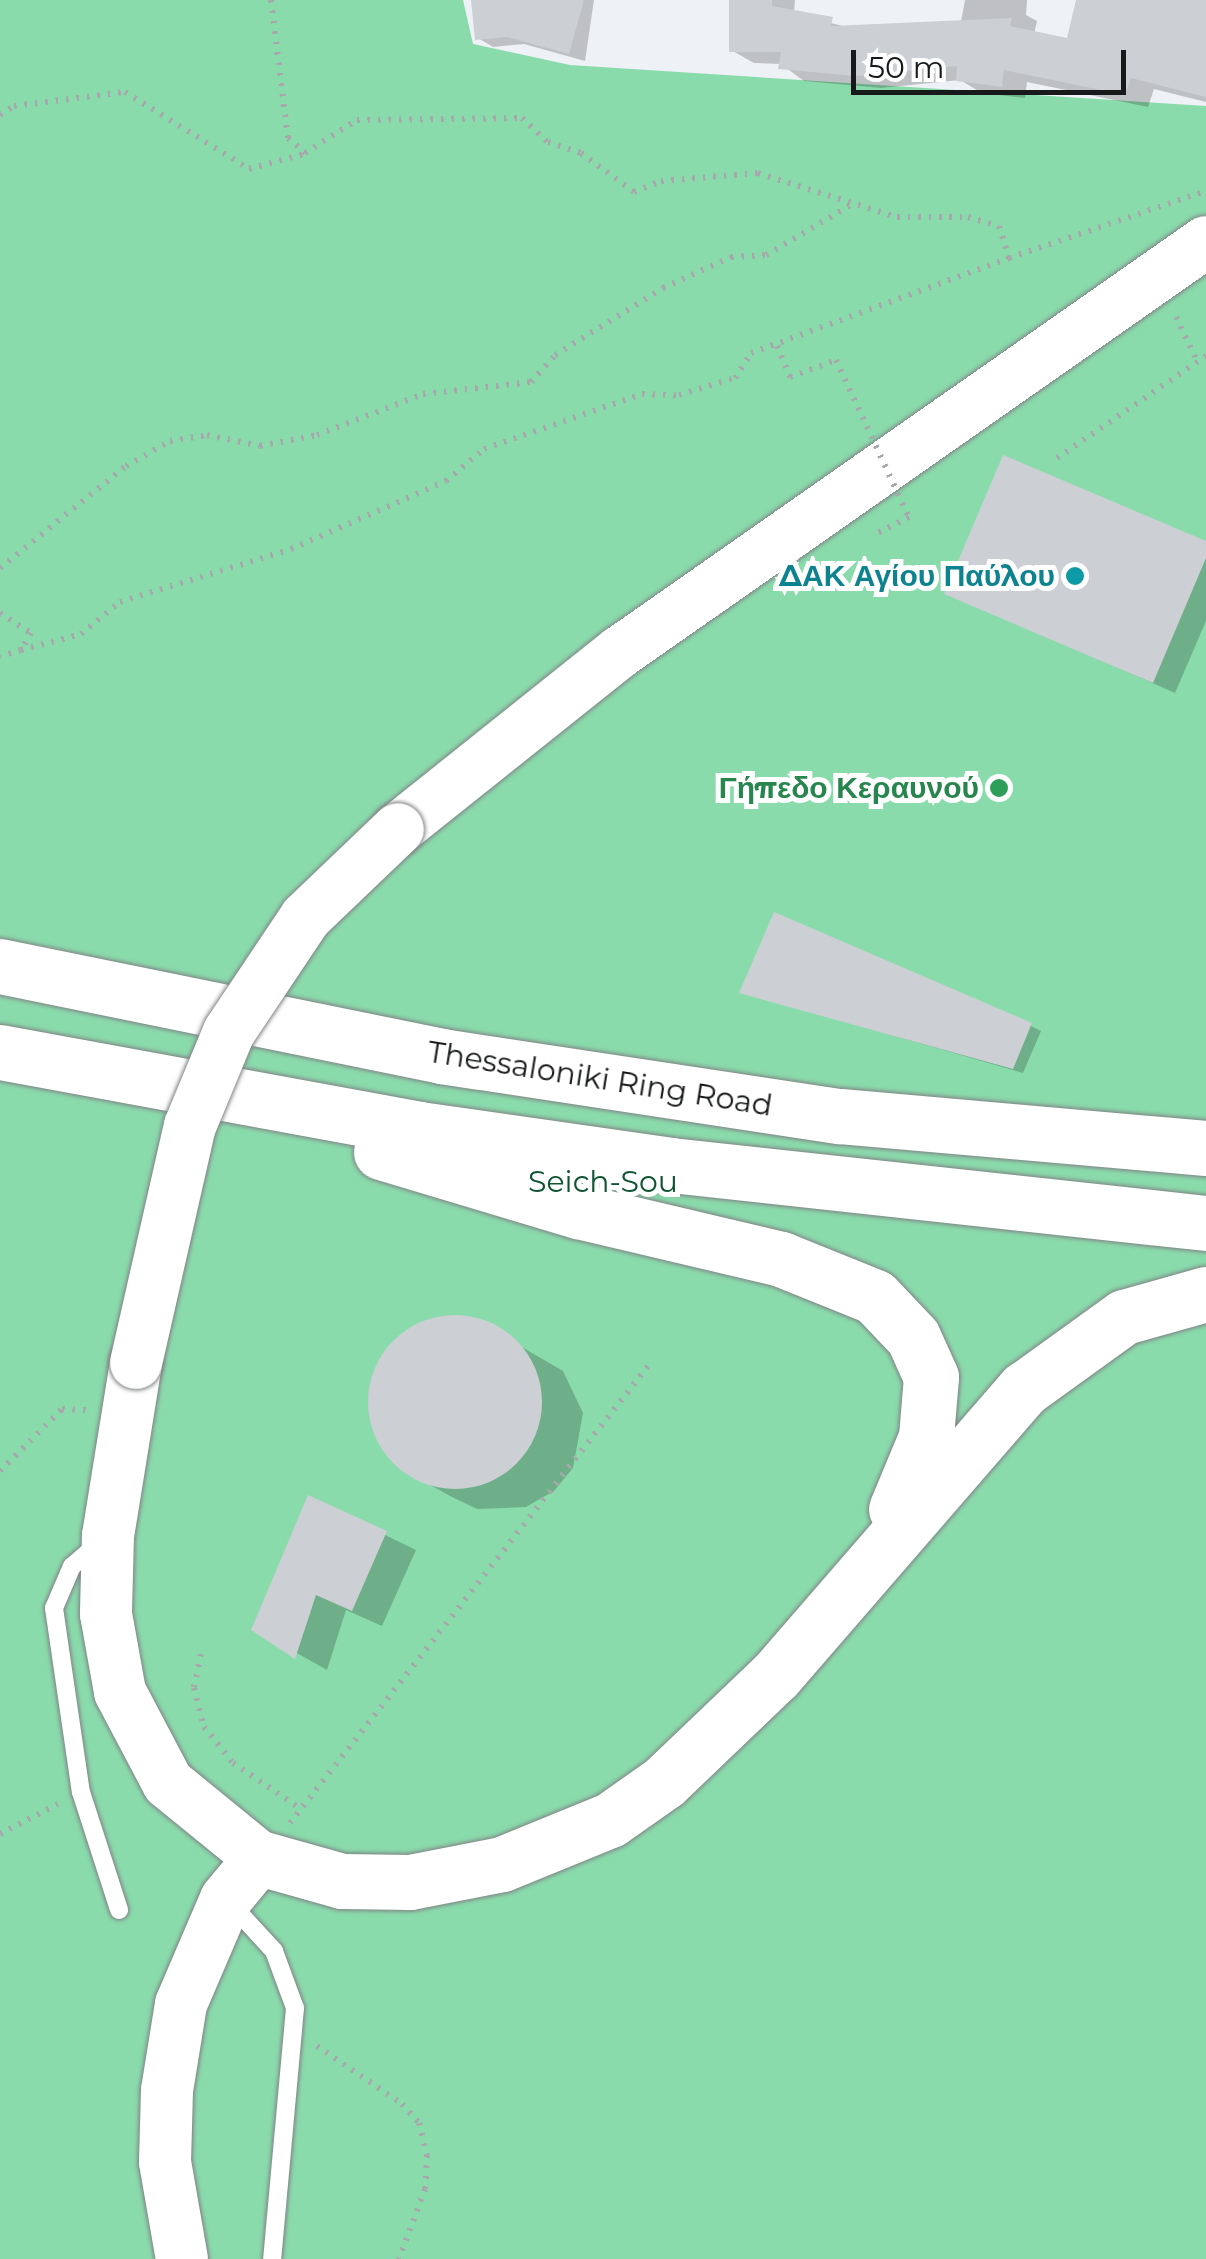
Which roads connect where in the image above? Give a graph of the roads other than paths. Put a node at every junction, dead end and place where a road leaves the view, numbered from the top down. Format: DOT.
graph roads {
  1 [pos="1206,242"];
  2 [pos="0,966"];
  3 [pos="0,1052"];
  4 [pos="228,1096"];
  5 [pos="1206,1148"];
  6 [pos="1206,1223"];
  7 [pos="1206,1294"];
  8 [pos="108,1535"];
  9 [pos="852,1586"];
  10 [pos="243,1878"];
  11 [pos="119,1910"];
  12 [pos="182,2259"];
  13 [pos="272,2259"];
  1 -- 8 [label="main road, bridge"];
  2 -- 5 [label="highway, Thessaloniki Ring Road"];
  3 -- 4 [label="highway"];
  4 -- 6 [label="highway"];
  4 -- 9 [label="highway"];
  7 -- 9 [label="highway"];
  8 -- 10 [label="main road"];
  8 -- 11 [label="lane"];
  9 -- 10 [label="highway"];
  10 -- 12 [label="main road"];
  10 -- 13 [label="lane"];
}
